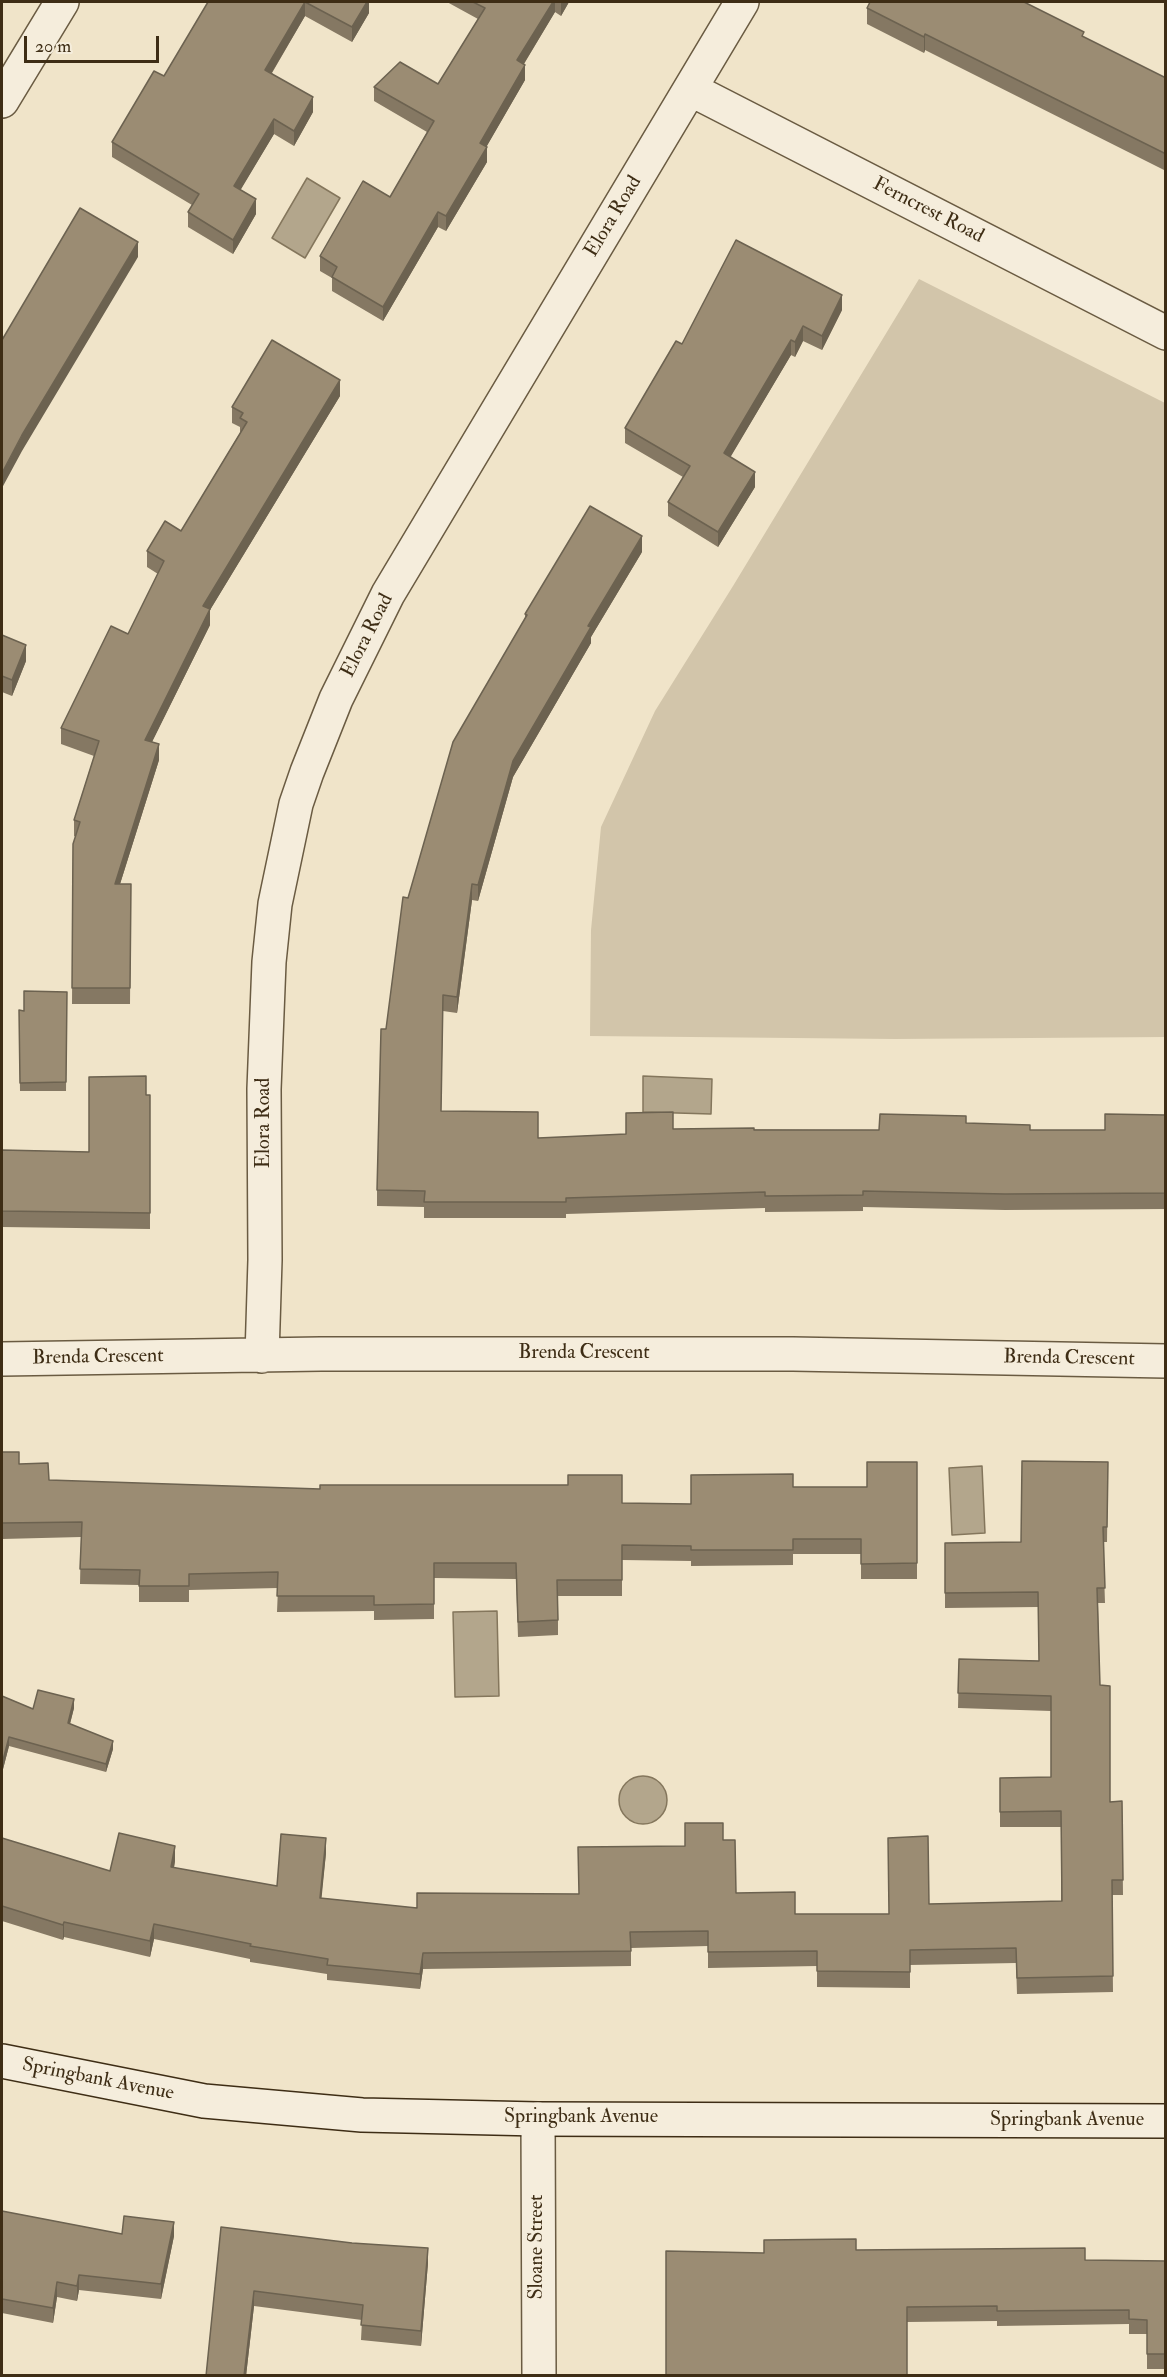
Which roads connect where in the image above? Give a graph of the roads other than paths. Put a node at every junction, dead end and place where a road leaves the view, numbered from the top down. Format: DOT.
graph roads {
  1 [pos="62,2"];
  2 [pos="742,2"];
  3 [pos="5,86"];
  4 [pos="690,89"];
  5 [pos="1166,333"];
  6 [pos="262,1356"];
  7 [pos="2,1359"];
  8 [pos="1166,1361"];
  9 [pos="2,2061"];
  10 [pos="538,2119"];
  11 [pos="1166,2121"];
  12 [pos="539,2376"];
  1 -- 3 [label="street"];
  2 -- 4 [label="street, Elora Road"];
  4 -- 5 [label="street, Ferncrest Road"];
  4 -- 6 [label="street, Elora Road"];
  6 -- 7 [label="street, Brenda Crescent"];
  6 -- 8 [label="street, Brenda Crescent"];
  9 -- 10 [label="street, Springbank Avenue"];
  10 -- 11 [label="street, Springbank Avenue"];
  10 -- 12 [label="street, Sloane Street"];
}
